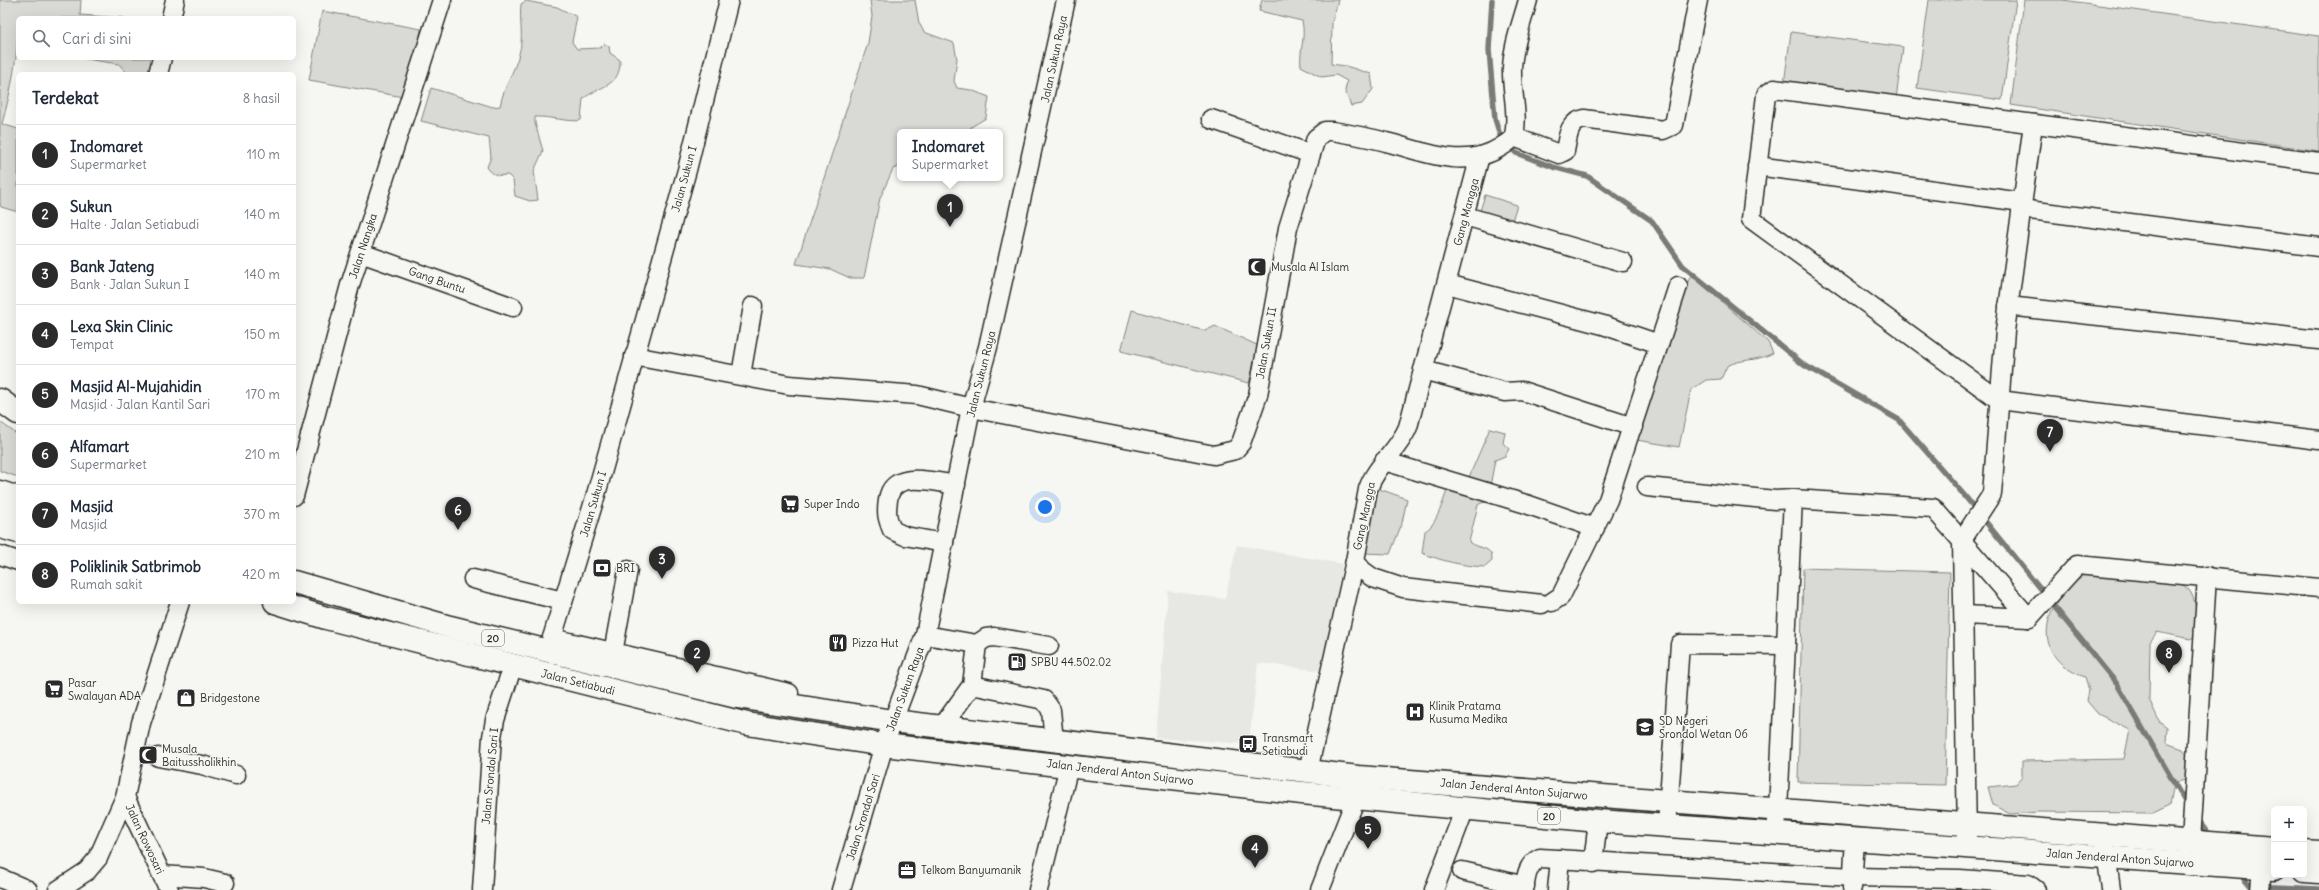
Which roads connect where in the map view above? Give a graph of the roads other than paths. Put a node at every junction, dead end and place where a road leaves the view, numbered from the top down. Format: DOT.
graph roads {
  1 [pos="175,0"];
  2 [pos="442,0"];
  3 [pos="728,0"];
  4 [pos="1066,0"];
  5 [pos="1528,0"];
  6 [pos="1698,0"];
  7 [pos="171,16"];
  8 [pos="162,60"];
  9 [pos="158,72"];
  10 [pos="1211,119"];
  11 [pos="2033,124"];
  12 [pos="1500,146"];
  13 [pos="1311,154"];
  14 [pos="2319,162"];
  15 [pos="1757,166"];
  16 [pos="2021,206"];
  17 [pos="1465,216"];
  18 [pos="2319,247"];
  19 [pos="361,253"];
  20 [pos="1623,262"];
  21 [pos="1447,284"];
  22 [pos="1678,286"];
  23 [pos="753,306"];
  24 [pos="2008,306"];
  25 [pos="513,307"];
  26 [pos="2319,340"];
  27 [pos="1660,344"];
  28 [pos="634,356"];
  29 [pos="1423,370"];
  30 [pos="741,375"];
  31 [pos="0,400"];
  32 [pos="1999,400"];
  33 [pos="971,408"];
  34 [pos="16,412"];
  35 [pos="1633,427"];
  36 [pos="2319,440"];
  37 [pos="1384,461"];
  38 [pos="956,486"];
  39 [pos="1647,488"];
  40 [pos="296,489"];
  41 [pos="0,492"];
  42 [pos="16,497"];
  43 [pos="1793,499"];
  44 [pos="0,513"];
  45 [pos="16,518"];
  46 [pos="1595,528"];
  47 [pos="0,529"];
  48 [pos="16,533"];
  49 [pos="1962,540"];
  50 [pos="944,543"];
  51 [pos="0,556"];
  52 [pos="16,560"];
  53 [pos="1355,561"];
  54 [pos="628,570"];
  55 [pos="296,571"];
  56 [pos="2207,576"];
  57 [pos="473,579"];
  58 [pos="296,583"];
  59 [pos="2319,588"];
  60 [pos="332,594"];
  61 [pos="563,601"];
  62 [pos="179,604"];
  63 [pos="281,604"];
  64 [pos="2033,613"];
  65 [pos="1964,615"];
  66 [pos="925,635"];
  67 [pos="977,644"];
  68 [pos="550,645"];
  69 [pos="1785,645"];
  70 [pos="1049,646"];
  71 [pos="613,653"];
  72 [pos="513,666"];
  73 [pos="972,685"];
  74 [pos="789,693"];
  75 [pos="893,721"];
  76 [pos="941,728"];
  77 [pos="1054,741"];
  78 [pos="884,745"];
  79 [pos="158,757"];
  80 [pos="1069,766"];
  81 [pos="1308,771"];
  82 [pos="236,776"];
  83 [pos="1357,787"];
  84 [pos="1534,791"];
  85 [pos="125,797"];
  86 [pos="1670,802"];
  87 [pos="1465,808"];
  88 [pos="1778,810"];
  89 [pos="1532,815"];
  90 [pos="1598,821"];
  91 [pos="1967,825"];
  92 [pos="1667,826"];
  93 [pos="1775,834"];
  94 [pos="1855,839"];
  95 [pos="2105,846"];
  96 [pos="1967,847"];
  97 [pos="2271,848"];
  98 [pos="2208,850"];
  99 [pos="2307,851"];
  100 [pos="2319,852"];
  101 [pos="1560,859"];
  102 [pos="1594,863"];
  103 [pos="1462,871"];
  104 [pos="2307,871"];
  105 [pos="2319,872"];
  106 [pos="2264,877"];
  107 [pos="0,878"];
  108 [pos="166,882"];
  109 [pos="225,883"];
  110 [pos="1852,884"];
  111 [pos="1525,888"];
  112 [pos="28,890"];
  113 [pos="58,890"];
  114 [pos="482,890"];
  115 [pos="841,890"];
  116 [pos="1038,890"];
  117 [pos="1320,890"];
  118 [pos="1434,890"];
  119 [pos="1557,890"];
  120 [pos="2036,890"];
  121 [pos="2111,890"];
  1 -- 7 [label="street"];
  2 -- 19 [label="street, Jalan Nangka"];
  3 -- 28 [label="street, Jalan Sukun I"];
  4 -- 33 [label="street, Jalan Sukun Raya"];
  5 -- 12 [label="street, Gang Mangga"];
  6 -- 12 [label="street"];
  8 -- 9 [label="street"];
  10 -- 13 [label="street"];
  11 -- 14 [label="street"];
  11 -- 15 [label="street"];
  11 -- 16 [label="street"];
  12 -- 13 [label="street, Jalan Sukun II"];
  12 -- 17 [label="street, Gang Mangga"];
  13 -- 33 [label="street, Jalan Sukun II"];
  15 -- 16 [label="street"];
  15 -- 32 [label="street"];
  16 -- 18 [label="street"];
  16 -- 24 [label="street"];
  17 -- 20 [label="street"];
  17 -- 21 [label="street, Gang Mangga"];
  19 -- 25 [label="street, Gang Buntu"];
  19 -- 40 [label="street, Jalan Nangka"];
  21 -- 27 [label="street"];
  21 -- 29 [label="street, Gang Mangga"];
  22 -- 27 [label="street"];
  23 -- 30 [label="street"];
  24 -- 26 [label="street"];
  24 -- 32 [label="street"];
  27 -- 35 [label="street"];
  28 -- 30 [label="street"];
  28 -- 61 [label="street, Jalan Sukun I"];
  29 -- 35 [label="street"];
  29 -- 37 [label="street, Gang Mangga"];
  30 -- 33 [label="street"];
  31 -- 34 [label="highway"];
  32 -- 36 [label="street"];
  32 -- 49 [label="street"];
  33 -- 38 [label="street, Jalan Sukun Raya"];
  35 -- 46 [label="street"];
  37 -- 46 [label="street"];
  37 -- 53 [label="street, Gang Mangga"];
  38 -- 50 [label="street, Jalan Sukun Raya"];
  38 -- 50 [label="street"];
  39 -- 43 [label="street"];
  41 -- 42 [label="highway"];
  43 -- 49 [label="street"];
  43 -- 69 [label="street"];
  44 -- 45 [label="highway"];
  46 -- 53 [label="street"];
  47 -- 48 [label="street"];
  49 -- 64 [label="street"];
  49 -- 65 [label="street"];
  50 -- 66 [label="street, Jalan Sukun Raya"];
  51 -- 52 [label="street"];
  53 -- 81 [label="street, Gang Mangga"];
  54 -- 71 [label="street"];
  55 -- 60 [label="highway"];
  56 -- 59 [label="street"];
  56 -- 64 [label="street"];
  56 -- 98 [label="street"];
  57 -- 61 [label="street"];
  58 -- 60 [label="highway, Jalan Setiabudi / 20"];
  60 -- 68 [label="highway, Jalan Setiabudi / 20"];
  61 -- 68 [label="street, Jalan Sukun I"];
  62 -- 85 [label="street, Jalan Rowosari"];
  63 -- 72 [label="highway, Jalan Setiabudi / 20"];
  64 -- 65 [label="street"];
  65 -- 91 [label="street"];
  66 -- 67 [label="street"];
  66 -- 75 [label="street, Jalan Sukun Raya"];
  67 -- 70 [label="street"];
  67 -- 73 [label="street"];
  68 -- 71 [label="street"];
  68 -- 75 [label="highway, Jalan Setiabudi / 20"];
  69 -- 86 [label="street"];
  69 -- 88 [label="street"];
  71 -- 74 [label="street"];
  72 -- 78 [label="highway, Jalan Setiabudi / 20"];
  72 -- 114 [label="street, Jalan Srondol Sari I"];
  73 -- 76 [label="street"];
  73 -- 77 [label="street"];
  75 -- 76 [label="highway, Jalan Jenderal Anton Sujarwo / 20"];
  75 -- 78 [label="street, Jalan Sukun Raya"];
  76 -- 77 [label="highway, Jalan Jenderal Anton Sujarwo / 20"];
  77 -- 81 [label="highway, Jalan Jenderal Anton Sujarwo / 20"];
  78 -- 80 [label="highway, Jalan Jenderal Anton Sujarwo / 20"];
  78 -- 115 [label="street, Jalan Srondol Sari"];
  79 -- 82 [label="street"];
  80 -- 83 [label="highway, Jalan Jenderal Anton Sujarwo / 20"];
  80 -- 116 [label="street"];
  81 -- 83 [label="highway, Jalan Jenderal Anton Sujarwo / 20"];
  83 -- 84 [label="highway, Jalan Jenderal Anton Sujarwo / 20"];
  83 -- 87 [label="highway, Jalan Jenderal Anton Sujarwo / 20"];
  83 -- 117 [label="street"];
  84 -- 86 [label="highway, Jalan Jenderal Anton Sujarwo / 20"];
  84 -- 89 [label="highway"];
  85 -- 108 [label="street, Jalan Rowosari"];
  85 -- 113 [label="street"];
  86 -- 88 [label="highway, Jalan Jenderal Anton Sujarwo / 20"];
  86 -- 92 [label="street"];
  87 -- 89 [label="highway, Jalan Jenderal Anton Sujarwo / 20"];
  87 -- 118 [label="street"];
  88 -- 91 [label="highway, Jalan Jenderal Anton Sujarwo / 20"];
  88 -- 93 [label="street"];
  89 -- 90 [label="highway, Jalan Jenderal Anton Sujarwo / 20"];
  90 -- 92 [label="highway, Jalan Jenderal Anton Sujarwo / 20"];
  90 -- 102 [label="street"];
  91 -- 95 [label="highway, Jalan Jenderal Anton Sujarwo / 20"];
  91 -- 96 [label="street"];
  92 -- 93 [label="highway, Jalan Jenderal Anton Sujarwo / 20"];
  93 -- 94 [label="highway, Jalan Jenderal Anton Sujarwo / 20"];
  94 -- 96 [label="highway, Jalan Jenderal Anton Sujarwo / 20"];
  94 -- 110 [label="street"];
  95 -- 96 [label="highway, Jalan Jenderal Anton Sujarwo / 20"];
  95 -- 98 [label="highway, Jalan Jenderal Anton Sujarwo / 20"];
  95 -- 121 [label="street"];
  97 -- 98 [label="highway, Jalan Jenderal Anton Sujarwo / 20"];
  98 -- 106 [label="highway, Jalan Jenderal Anton Sujarwo / 20"];
  99 -- 100 [label="highway"];
  101 -- 102 [label="street"];
  101 -- 111 [label="street"];
  101 -- 119 [label="street"];
  102 -- 110 [label="street"];
  103 -- 111 [label="street"];
  104 -- 105 [label="highway"];
  107 -- 112 [label="street"];
  108 -- 109 [label="street"];
  110 -- 120 [label="street"];
}
